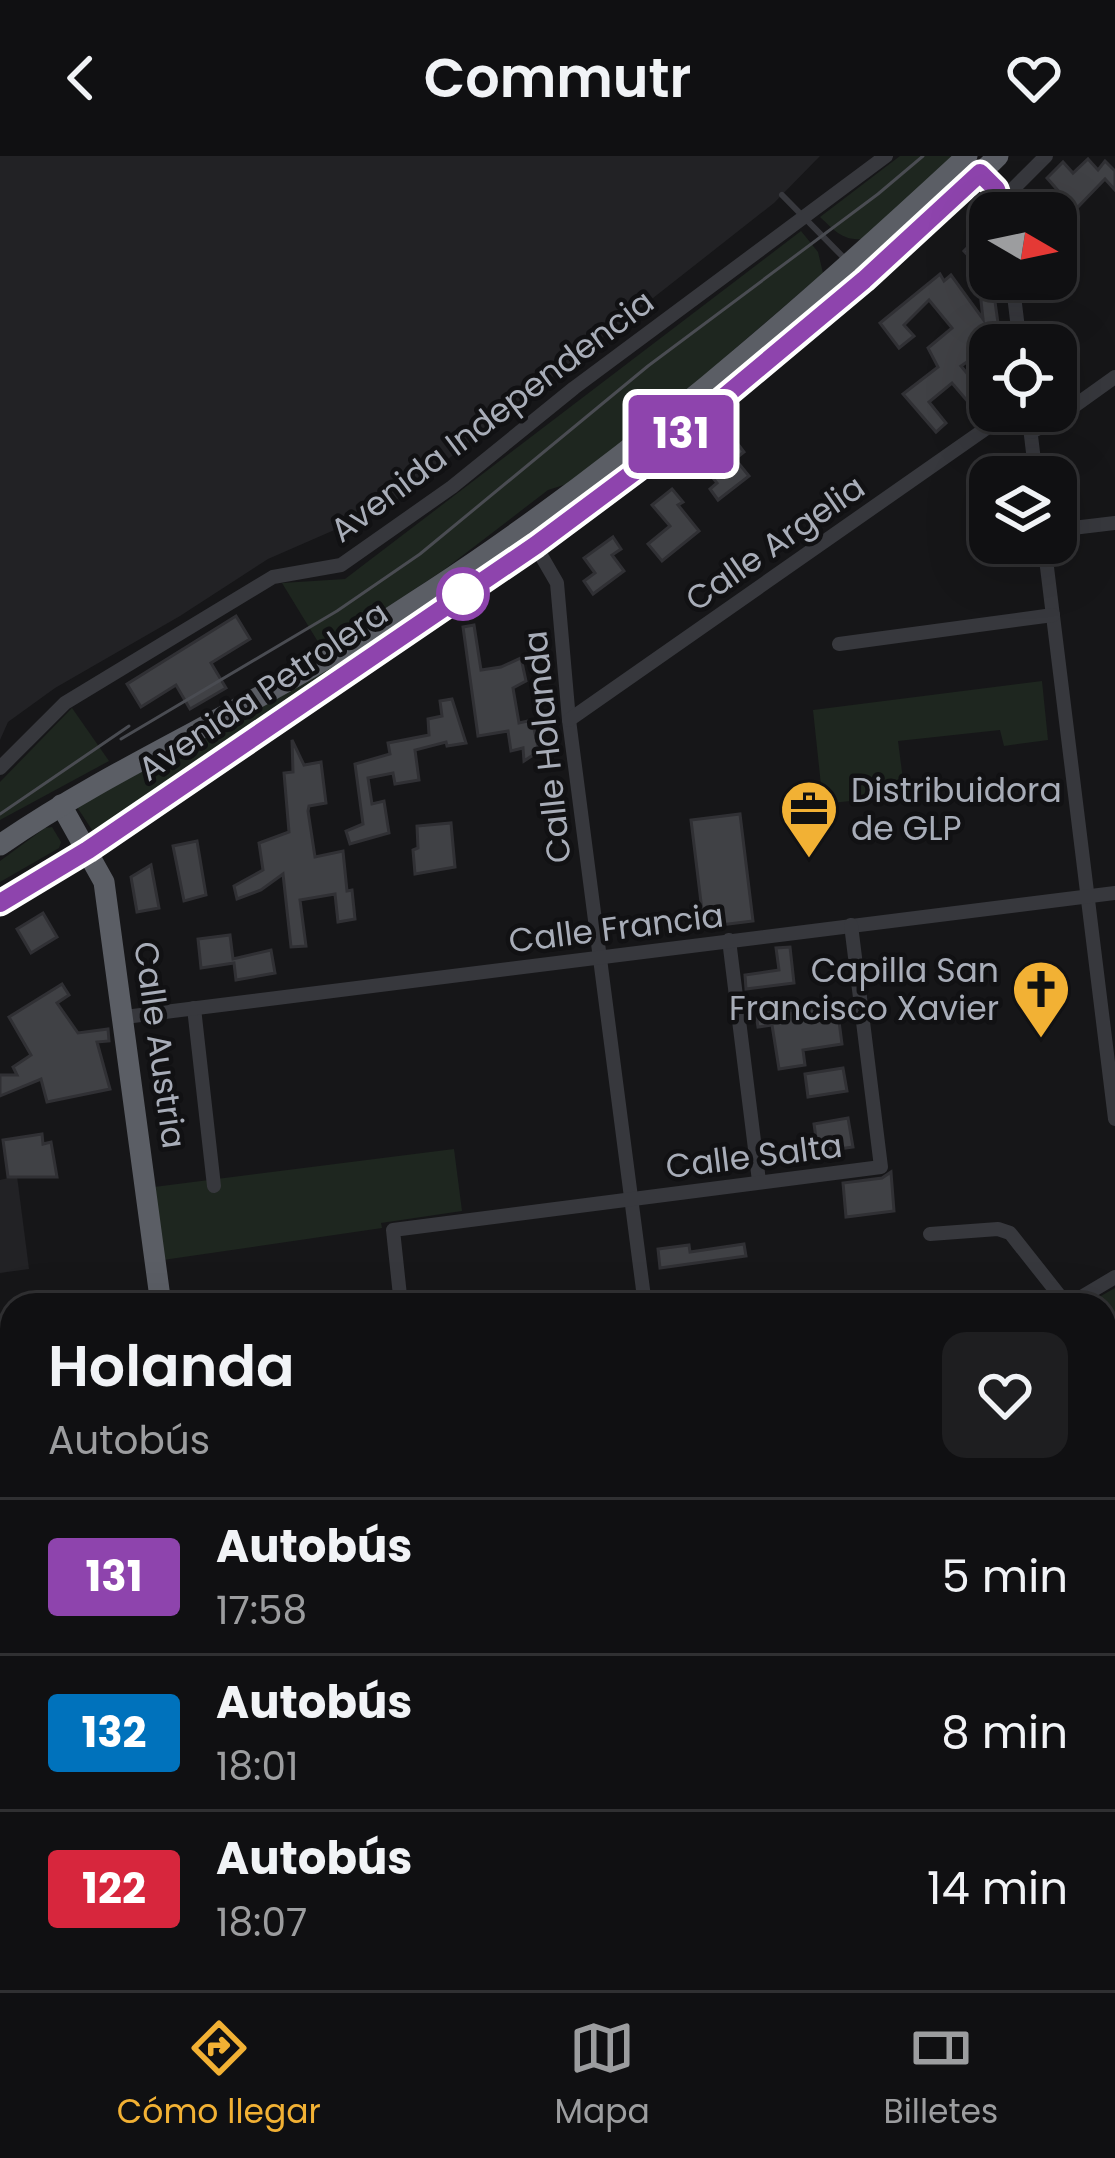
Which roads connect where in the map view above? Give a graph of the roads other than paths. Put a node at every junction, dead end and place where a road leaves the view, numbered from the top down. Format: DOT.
graph roads {
  1 [pos="886,156"];
  2 [pos="998,156"];
  3 [pos="1046,156"];
  4 [pos="974,165"];
  5 [pos="993,192"];
  6 [pos="1015,192"];
  7 [pos="782,195"];
  8 [pos="804,216"];
  9 [pos="857,272"];
  10 [pos="1115,377"];
  11 [pos="1077,404"];
  12 [pos="981,432"];
  13 [pos="1031,432"];
  14 [pos="1034,456"];
  15 [pos="1115,523"];
  16 [pos="1077,528"];
  17 [pos="536,545"];
  18 [pos="1047,564"];
  19 [pos="1053,614"];
  20 [pos="839,644"];
  21 [pos="569,720"];
  22 [pos="0,768"];
  23 [pos="61,805"];
  24 [pos="0,845"];
  25 [pos="88,850"];
  26 [pos="1115,892"];
  27 [pos="1088,896"];
  28 [pos="0,902"];
  29 [pos="851,925"];
  30 [pos="729,940"];
  31 [pos="599,958"];
  32 [pos="194,1008"];
  33 [pos="125,1017"];
  34 [pos="1115,1119"];
  35 [pos="759,1181"];
  36 [pos="214,1186"];
  37 [pos="631,1200"];
  38 [pos="930,1234"];
  39 [pos="1115,1277"];
  40 [pos="160,1293"];
  41 [pos="400,1293"];
  42 [pos="643,1293"];
  43 [pos="1058,1293"];
  44 [pos="1088,1293"];
  1 -- 8 [label="street, Avenida Independencia"];
  2 -- 4 [label="highway, Avenida Petrolera"];
  3 -- 6 [label="street"];
  4 -- 5 [label="street"];
  4 -- 9 [label="highway, Avenida Petrolera"];
  7 -- 8 [label="lane"];
  8 -- 9 [label="lane"];
  8 -- 22 [label="street, Avenida Independencia"];
  9 -- 17 [label="highway, Avenida Petrolera"];
  9 -- 23 [label="highway, Avenida Petrolera"];
  10 -- 11 [label="street"];
  12 -- 21 [label="street, Calle Argelia"];
  13 -- 14 [label="street"];
  15 -- 16 [label="street"];
  17 -- 21 [label="street, Calle Holanda"];
  17 -- 25 [label="highway, Avenida Petrolera"];
  18 -- 19 [label="street"];
  19 -- 20 [label="street"];
  19 -- 27 [label="street"];
  21 -- 31 [label="street, Calle Holanda"];
  23 -- 24 [label="highway, Avenida Petrolera"];
  23 -- 25 [label="highway, Calle Austria"];
  25 -- 28 [label="highway, Avenida Petrolera"];
  25 -- 33 [label="highway, Calle Austria"];
  26 -- 27 [label="street, Calle Francia"];
  27 -- 29 [label="street, Calle Francia"];
  27 -- 34 [label="street"];
  29 -- 30 [label="street, Calle Francia"];
  29 -- 35 [label="street, Calle Salta"];
  30 -- 31 [label="street, Calle Francia"];
  30 -- 35 [label="street"];
  31 -- 32 [label="street, Calle Francia"];
  31 -- 37 [label="street, Calle Holanda"];
  32 -- 33 [label="street, Calle Francia"];
  32 -- 36 [label="street"];
  33 -- 40 [label="highway, Calle Austria"];
  35 -- 37 [label="street, Calle Salta"];
  37 -- 41 [label="street, Calle Salta"];
  37 -- 42 [label="street, Calle Holanda"];
  38 -- 43 [label="street"];
  39 -- 44 [label="street"];
}
